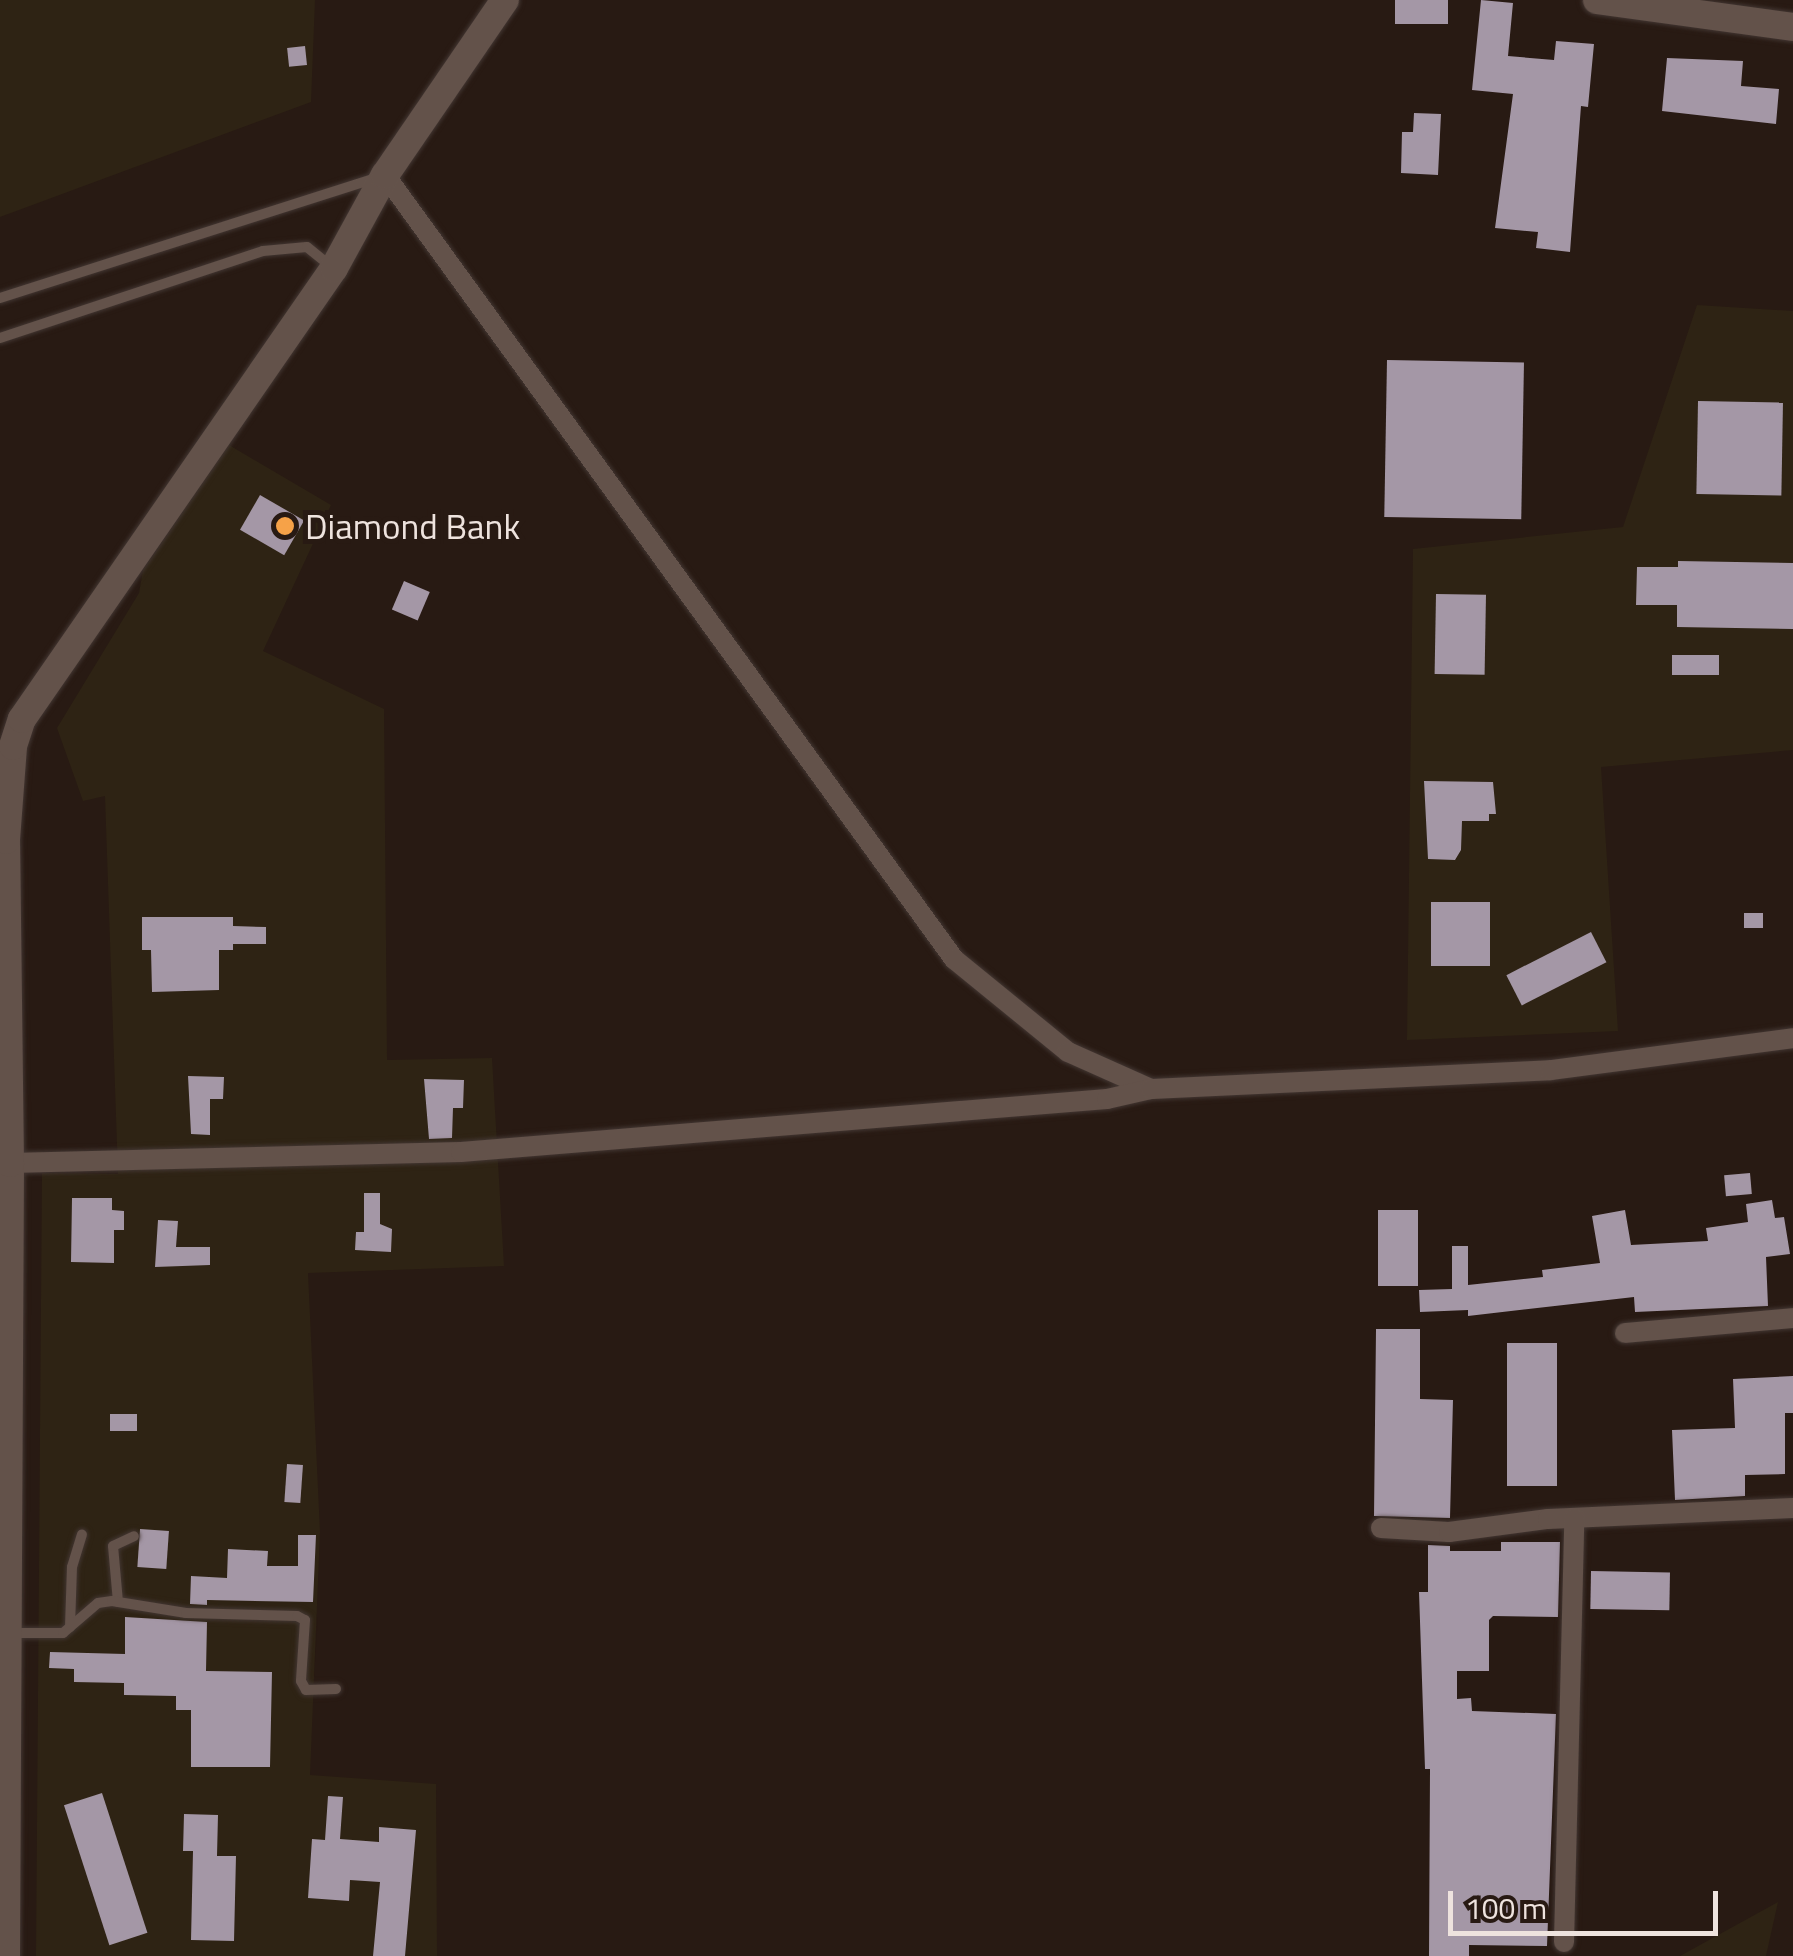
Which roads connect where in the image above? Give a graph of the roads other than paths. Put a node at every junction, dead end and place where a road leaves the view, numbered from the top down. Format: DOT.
graph roads {
  1 [pos="505,0"];
  2 [pos="1597,0"];
  3 [pos="1793,27"];
  4 [pos="385,175"];
  5 [pos="334,268"];
  6 [pos="0,298"];
  7 [pos="0,338"];
  8 [pos="11,724"];
  9 [pos="1793,1038"];
  10 [pos="1151,1089"];
  11 [pos="10,1163"];
  12 [pos="1793,1318"];
  13 [pos="1625,1333"];
  14 [pos="1793,1508"];
  15 [pos="1574,1518"];
  16 [pos="1382,1528"];
  17 [pos="82,1534"];
  18 [pos="134,1536"];
  19 [pos="118,1602"];
  20 [pos="70,1628"];
  21 [pos="6,1634"];
  22 [pos="336,1689"];
  23 [pos="1564,1942"];
  24 [pos="6,1956"];
  1 -- 4 [label="street"];
  2 -- 3 [label="street"];
  4 -- 5 [label="street"];
  4 -- 6 [label="lane"];
  4 -- 10 [label="street"];
  5 -- 7 [label="lane"];
  5 -- 8 [label="street"];
  8 -- 11 [label="street"];
  9 -- 10 [label="street"];
  10 -- 11 [label="street"];
  11 -- 21 [label="street"];
  12 -- 13 [label="street"];
  14 -- 15 [label="street"];
  15 -- 16 [label="street"];
  15 -- 23 [label="street"];
  17 -- 20 [label="lane"];
  18 -- 19 [label="lane"];
  19 -- 20 [label="lane"];
  19 -- 22 [label="lane"];
  20 -- 21 [label="lane"];
  21 -- 24 [label="street"];
}
